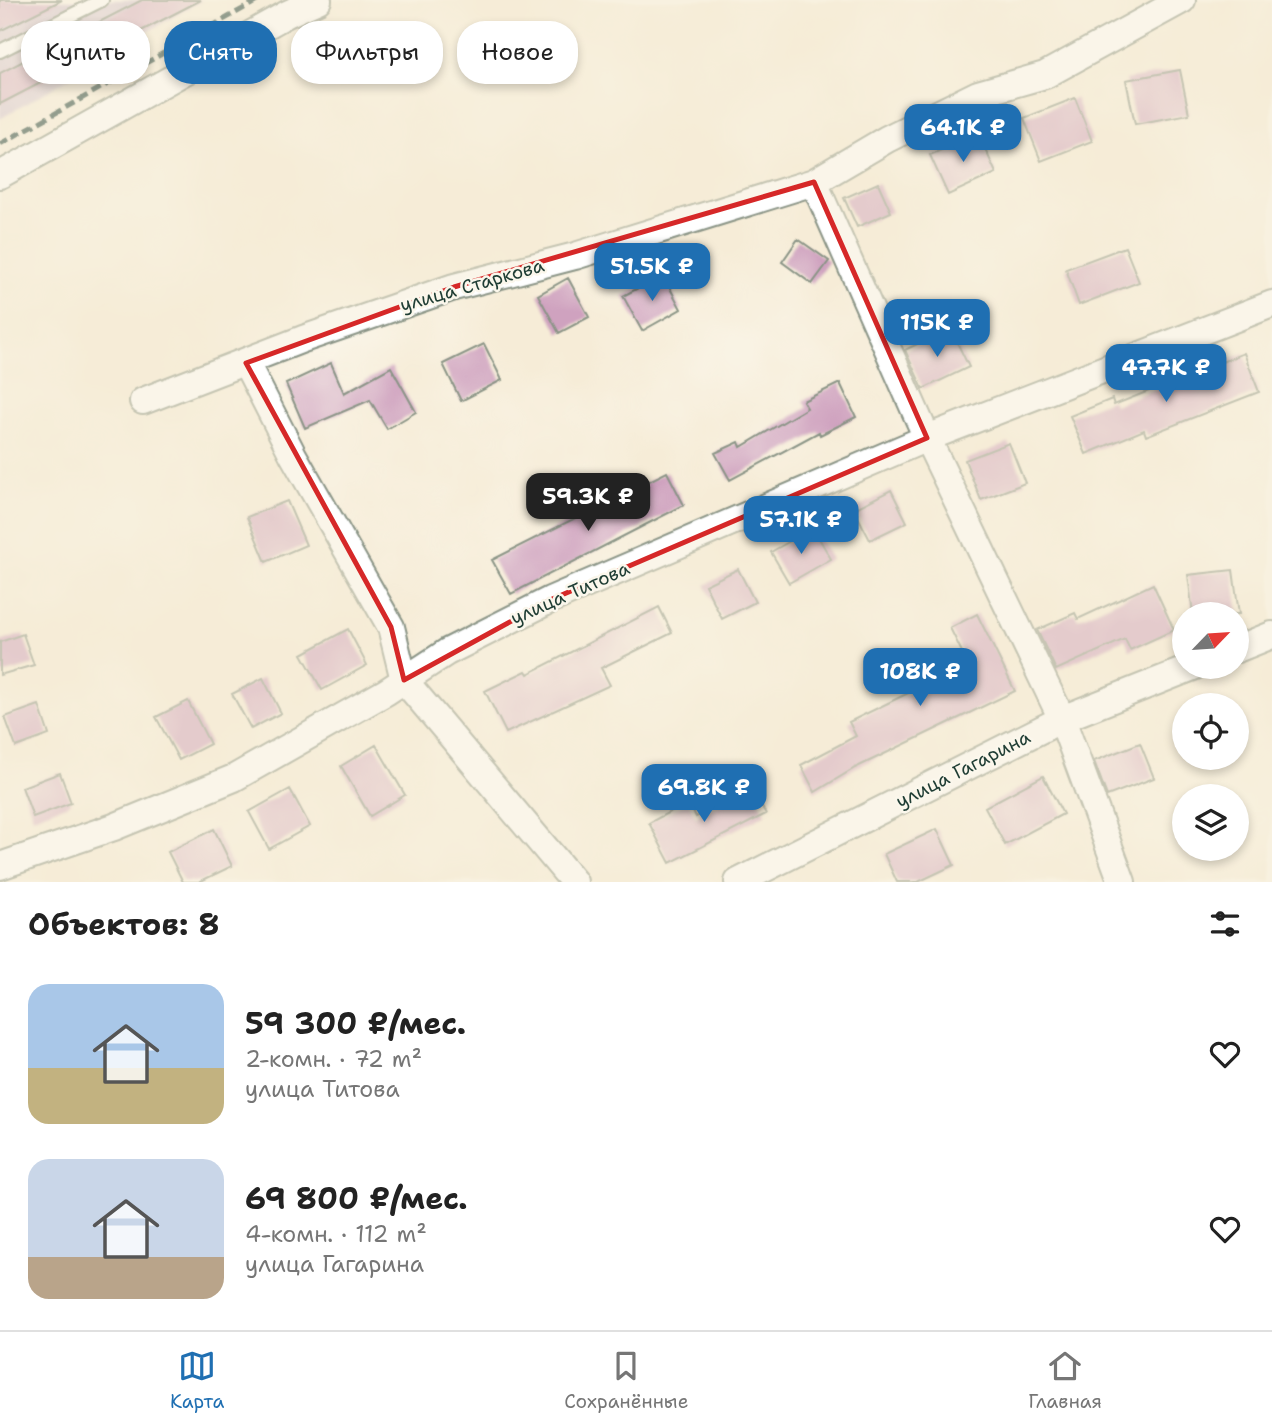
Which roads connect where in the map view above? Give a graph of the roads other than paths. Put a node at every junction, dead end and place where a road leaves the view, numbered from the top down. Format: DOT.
graph roads {
  1 [pos="102,0"];
  2 [pos="318,0"];
  3 [pos="1182,0"];
  4 [pos="0,51"];
  5 [pos="0,175"];
  6 [pos="814,182"];
  7 [pos="1272,304"];
  8 [pos="246,363"];
  9 [pos="143,401"];
  10 [pos="927,438"];
  11 [pos="1272,635"];
  12 [pos="1250,644"];
  13 [pos="1172,675"];
  14 [pos="404,680"];
  15 [pos="1062,719"];
  16 [pos="0,866"];
  17 [pos="574,882"];
  18 [pos="738,882"];
  19 [pos="1122,882"];
  1 -- 4 [label="lane"];
  2 -- 5 [label="street"];
  3 -- 6 [label="street, улица Старкова"];
  6 -- 8 [label="street, улица Старкова"];
  6 -- 10 [label="street"];
  7 -- 10 [label="street, улица Титова"];
  8 -- 9 [label="street, улица Старкова"];
  8 -- 14 [label="street"];
  10 -- 14 [label="street, улица Титова"];
  10 -- 15 [label="street"];
  11 -- 12 [label="street"];
  13 -- 15 [label="street, улица Гагарина"];
  14 -- 16 [label="street, улица Титова"];
  14 -- 17 [label="street"];
  15 -- 18 [label="street, улица Гагарина"];
  15 -- 19 [label="street"];
}
